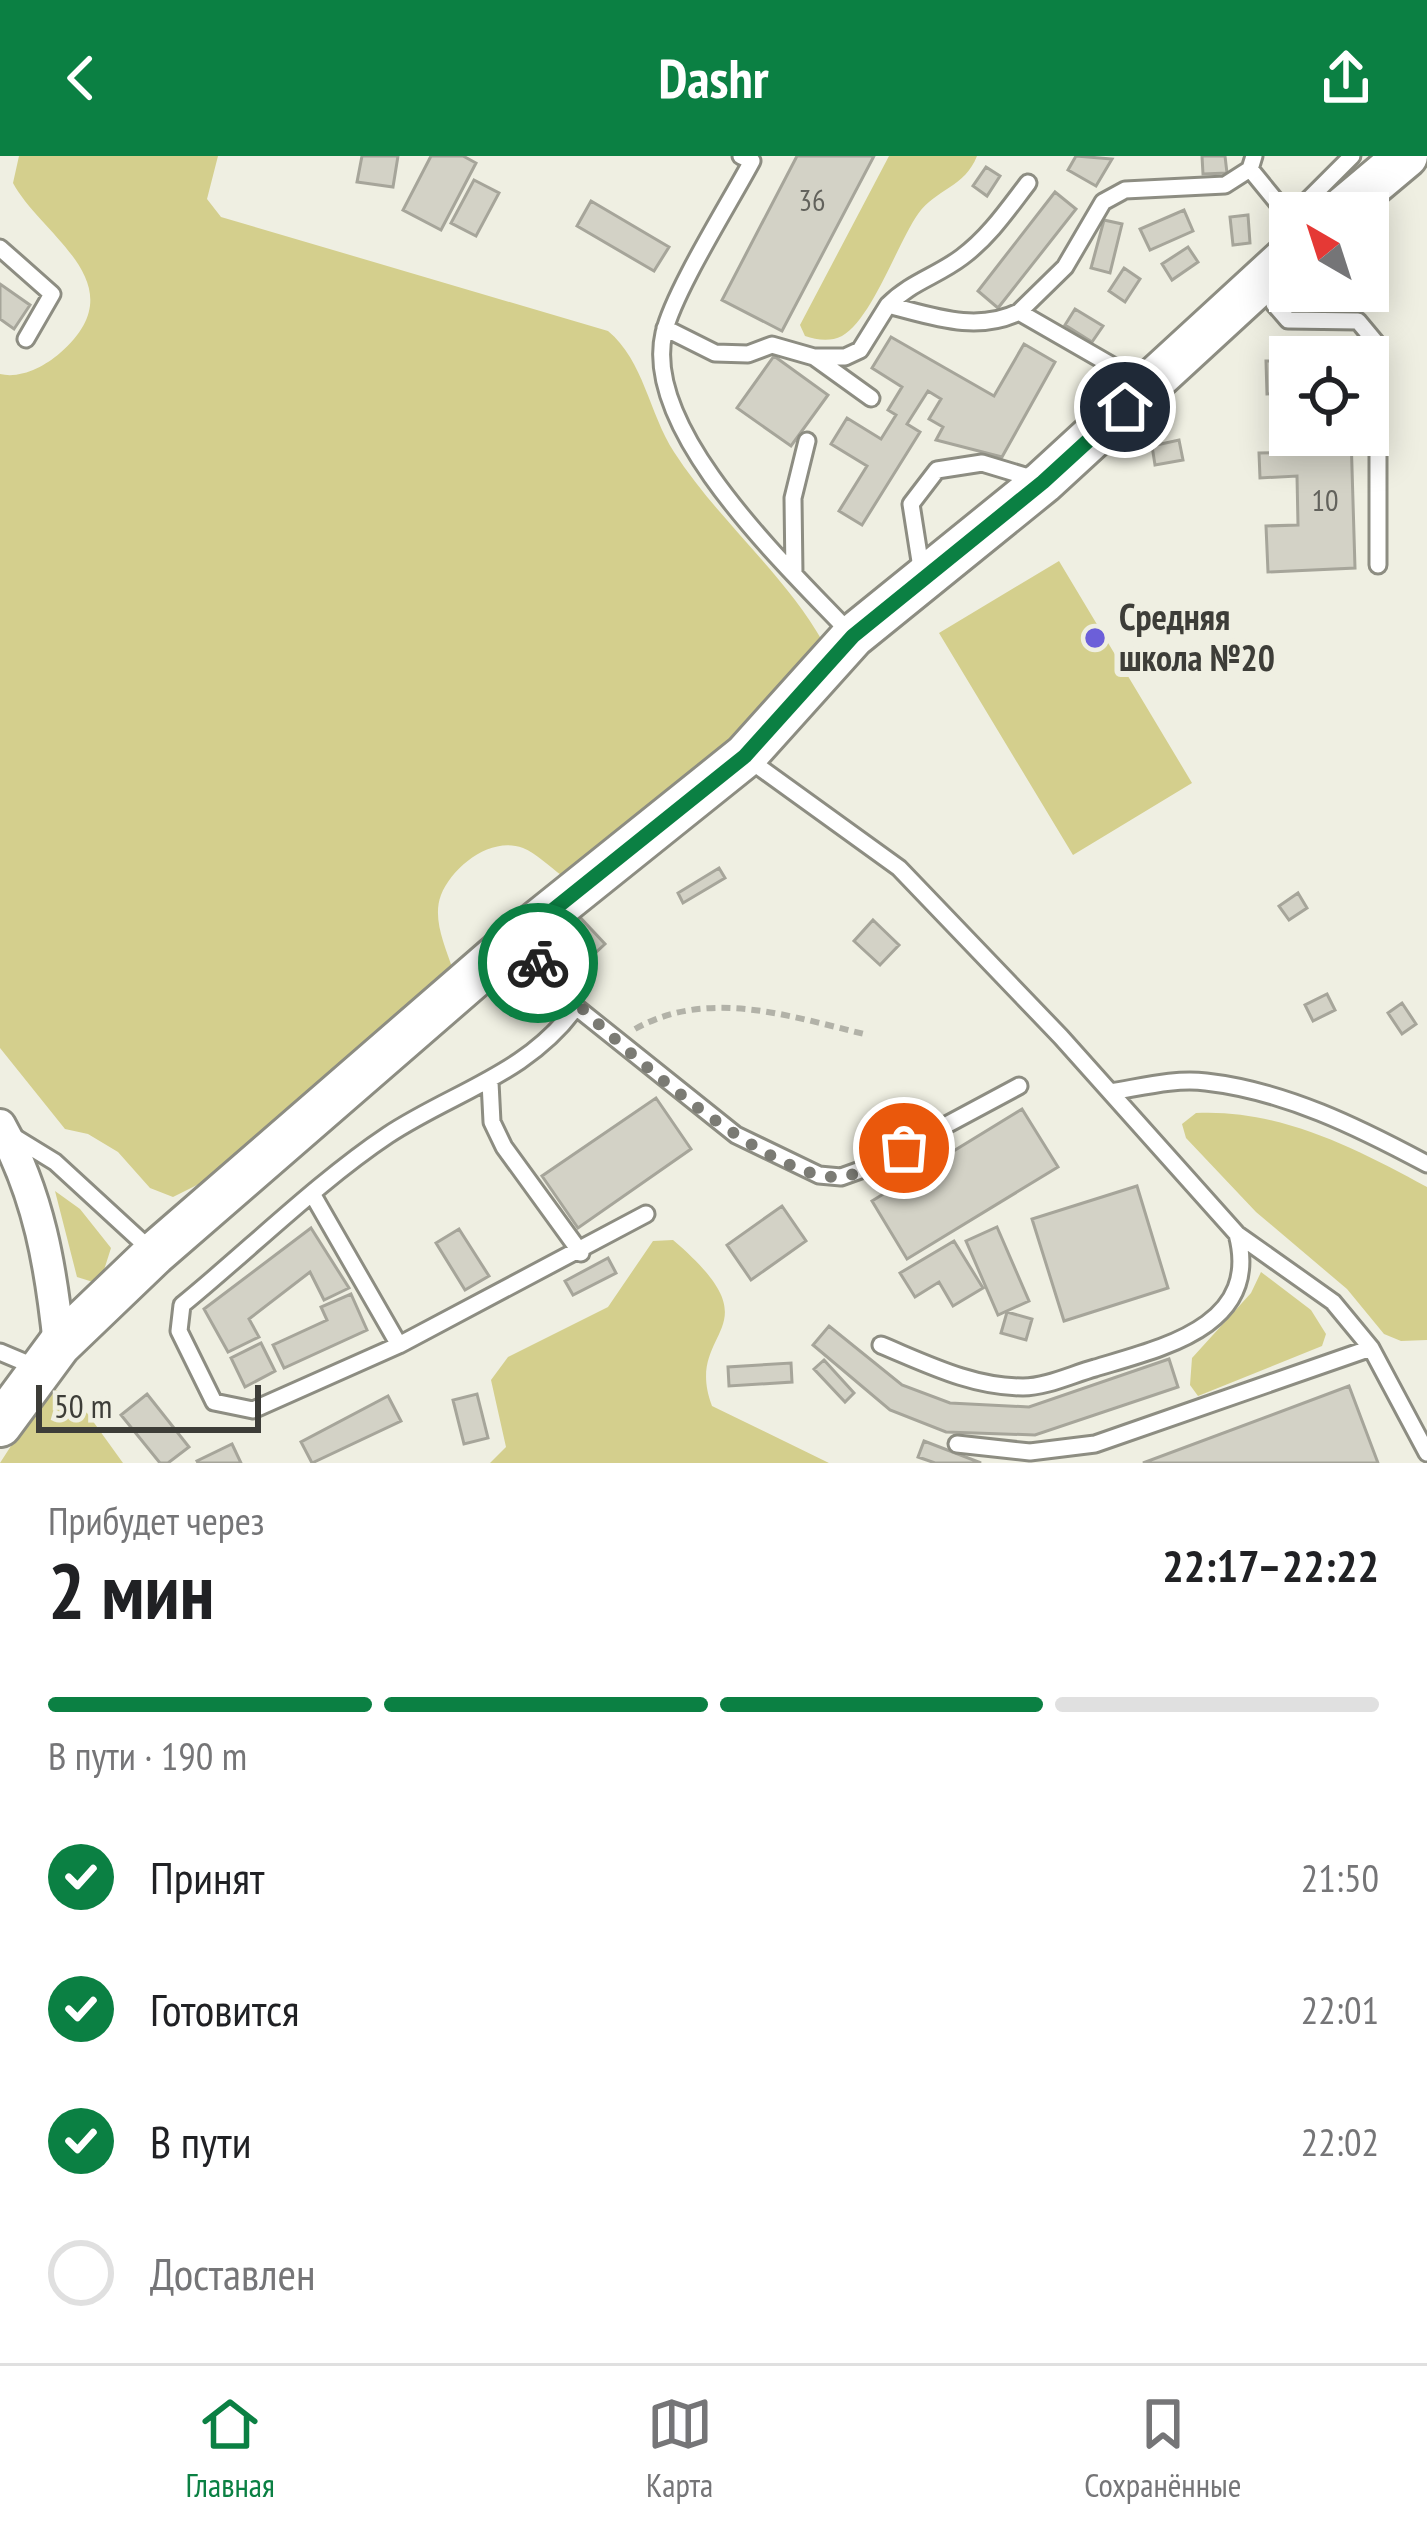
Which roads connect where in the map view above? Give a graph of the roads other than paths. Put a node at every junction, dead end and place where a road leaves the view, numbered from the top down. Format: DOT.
graph roads {
  1 [pos="1352,156"];
  2 [pos="1406,156"];
  3 [pos="749,158"];
  4 [pos="1252,162"];
  5 [pos="1028,183"];
  6 [pos="1275,192"];
  7 [pos="1317,192"];
  8 [pos="1363,192"];
  9 [pos="0,248"];
  10 [pos="1269,274"];
  11 [pos="889,305"];
  12 [pos="1019,312"];
  13 [pos="1281,312"];
  14 [pos="664,328"];
  15 [pos="26,339"];
  16 [pos="814,357"];
  17 [pos="1148,387"];
  18 [pos="871,398"];
  19 [pos="807,441"];
  20 [pos="1043,482"];
  21 [pos="1378,565"];
  22 [pos="794,574"];
  23 [pos="923,578"];
  24 [pos="853,636"];
  25 [pos="745,756"];
  26 [pos="517,939"];
  27 [pos="576,1007"];
  28 [pos="490,1082"];
  29 [pos="1019,1086"];
  30 [pos="1111,1092"];
  31 [pos="2,1128"];
  32 [pos="1427,1164"];
  33 [pos="314,1197"];
  34 [pos="646,1214"];
  35 [pos="1237,1234"];
  36 [pos="581,1253"];
  37 [pos="154,1254"];
  38 [pos="399,1345"];
  39 [pos="881,1345"];
  40 [pos="1371,1348"];
  41 [pos="0,1352"];
  42 [pos="50,1358"];
  43 [pos="0,1425"];
  44 [pos="957,1444"];
  45 [pos="1427,1453"];
  1 -- 7 [label="lane"];
  2 -- 8 [label="main road"];
  3 -- 14 [label="lane"];
  4 -- 6 [label="lane"];
  4 -- 12 [label="lane"];
  5 -- 11 [label="lane"];
  9 -- 15 [label="lane"];
  10 -- 17 [label="main road"];
  11 -- 12 [label="lane"];
  11 -- 16 [label="lane"];
  12 -- 17 [label="lane"];
  13 -- 21 [label="lane"];
  14 -- 16 [label="lane"];
  14 -- 22 [label="lane"];
  16 -- 18 [label="lane"];
  17 -- 20 [label="main road"];
  19 -- 22 [label="lane"];
  20 -- 23 [label="main road"];
  20 -- 23 [label="lane"];
  22 -- 24 [label="lane"];
  23 -- 24 [label="main road"];
  24 -- 25 [label="main road"];
  25 -- 26 [label="main road"];
  25 -- 30 [label="lane"];
  26 -- 27 [label="lane"];
  26 -- 37 [label="main road"];
  27 -- 28 [label="lane"];
  27 -- 29 [label="lane"];
  28 -- 33 [label="lane"];
  28 -- 36 [label="lane"];
  30 -- 32 [label="lane"];
  30 -- 35 [label="lane"];
  31 -- 37 [label="lane"];
  31 -- 42 [label="street"];
  33 -- 38 [label="lane"];
  33 -- 38 [label="lane"];
  34 -- 36 [label="lane"];
  35 -- 39 [label="lane"];
  35 -- 40 [label="lane"];
  36 -- 38 [label="lane"];
  37 -- 42 [label="main road"];
  40 -- 44 [label="lane"];
  40 -- 45 [label="lane"];
  41 -- 42 [label="lane"];
  42 -- 43 [label="main road"];
}
